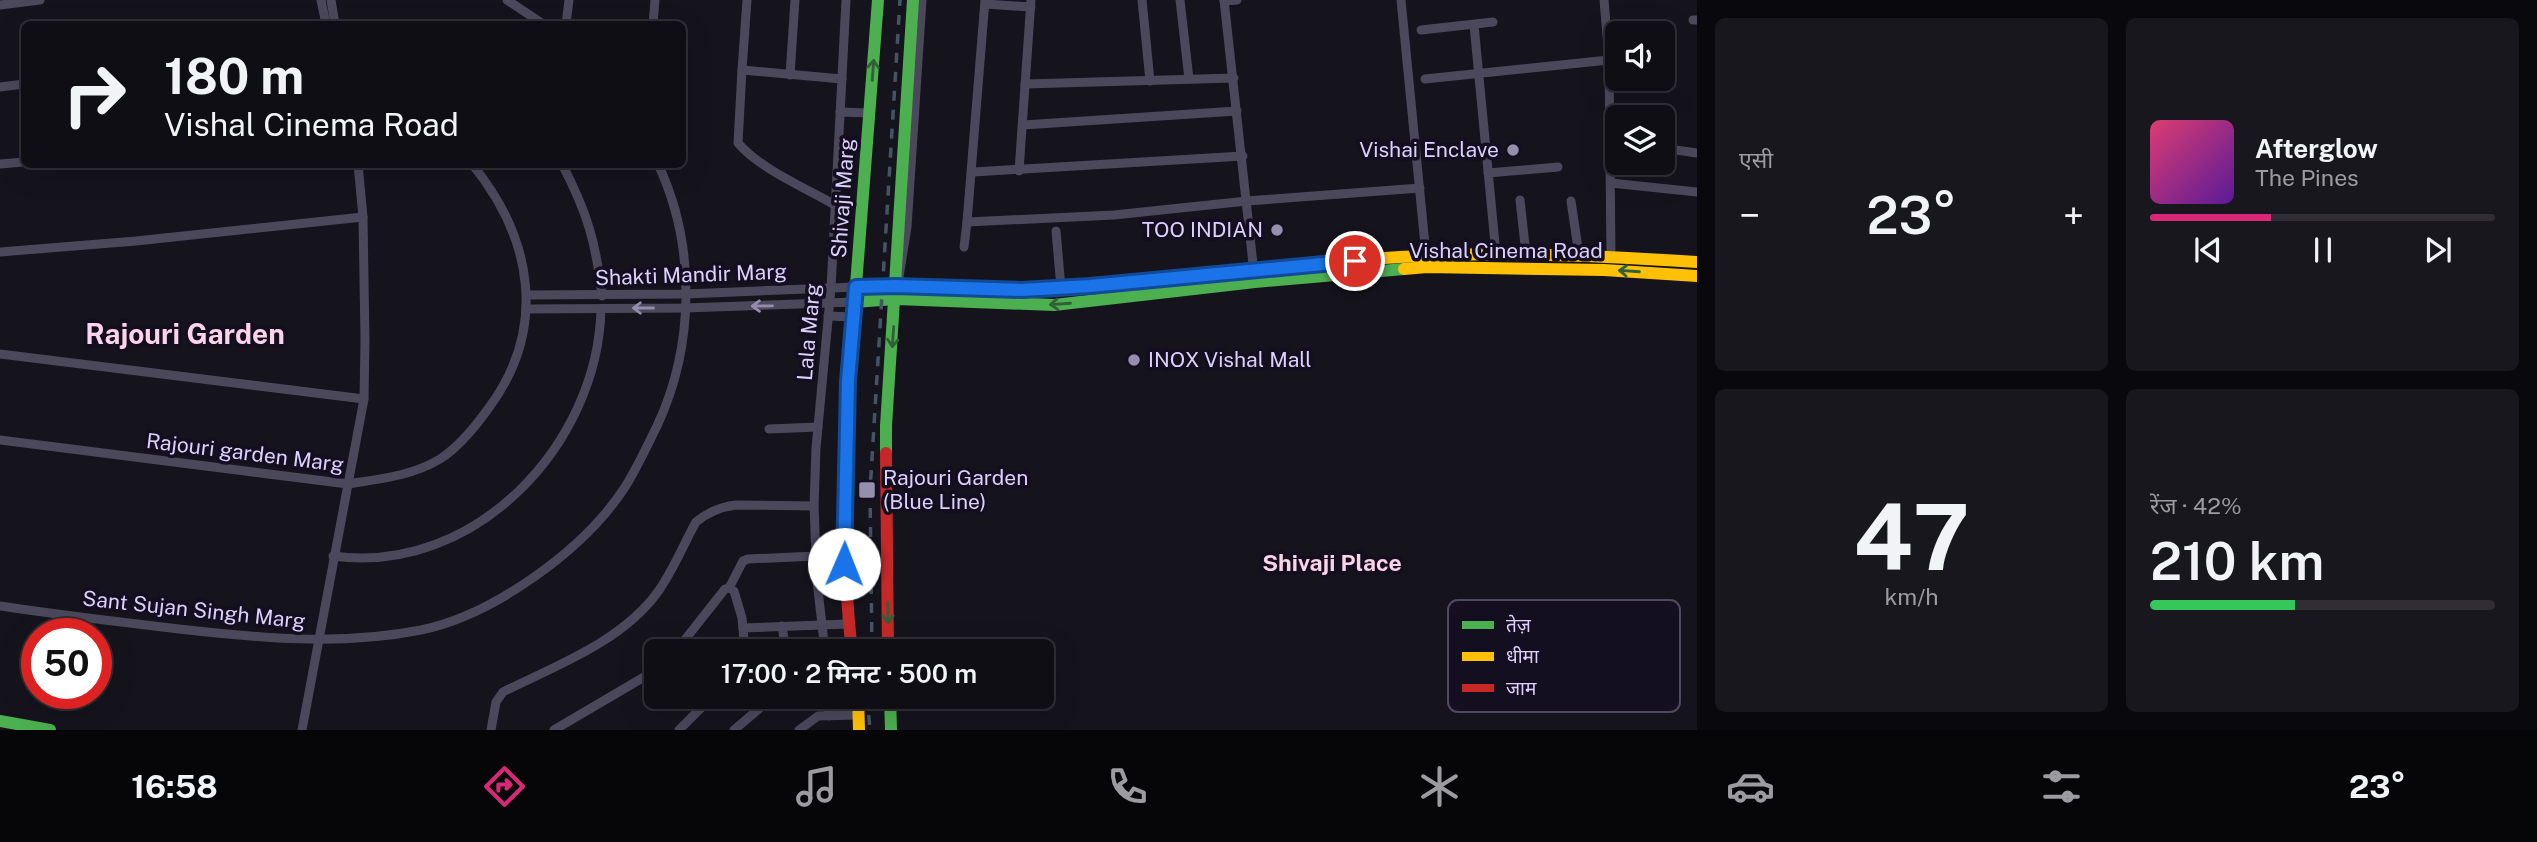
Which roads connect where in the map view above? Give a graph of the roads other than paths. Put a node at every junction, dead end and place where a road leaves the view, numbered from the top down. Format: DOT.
graph roads {
  1 [pos="40,0"];
  2 [pos="321,0"];
  3 [pos="331,0"];
  4 [pos="506,0"];
  5 [pos="569,0"];
  6 [pos="655,0"];
  7 [pos="747,0"];
  8 [pos="795,0"];
  9 [pos="846,0"];
  10 [pos="878,0"];
  11 [pos="913,0"];
  12 [pos="922,0"];
  13 [pos="1142,0"];
  14 [pos="1180,0"];
  15 [pos="1237,0"];
  16 [pos="1401,0"];
  17 [pos="1604,0"];
  18 [pos="1224,1"];
  19 [pos="985,2"];
  20 [pos="1031,4"];
  21 [pos="0,5"];
  22 [pos="325,21"];
  23 [pos="334,21"];
  24 [pos="538,21"];
  25 [pos="566,21"];
  26 [pos="653,21"];
  27 [pos="1608,21"];
  28 [pos="1493,22"];
  29 [pos="1474,25"];
  30 [pos="1421,30"];
  31 [pos="1605,60"];
  32 [pos="742,69"];
  33 [pos="1478,73"];
  34 [pos="790,75"];
  35 [pos="1234,78"];
  36 [pos="842,79"];
  37 [pos="1189,79"];
  38 [pos="1425,79"];
  39 [pos="1150,80"];
  40 [pos="21,84"];
  41 [pos="1025,85"];
  42 [pos="0,87"];
  43 [pos="840,111"];
  44 [pos="1237,111"];
  45 [pos="869,113"];
  46 [pos="1023,125"];
  47 [pos="1675,150"];
  48 [pos="1697,153"];
  49 [pos="1243,156"];
  50 [pos="21,162"];
  51 [pos="0,164"];
  52 [pos="1558,167"];
  53 [pos="358,168"];
  54 [pos="475,168"];
  55 [pos="564,168"];
  56 [pos="660,168"];
  57 [pos="1020,171"];
  58 [pos="972,173"];
  59 [pos="1488,173"];
  60 [pos="1612,175"];
  61 [pos="1611,183"];
  62 [pos="1420,188"];
  63 [pos="1697,192"];
  64 [pos="1520,200"];
  65 [pos="1247,201"];
  66 [pos="1571,201"];
  67 [pos="835,205"];
  68 [pos="363,217"];
  69 [pos="967,222"];
  70 [pos="1056,231"];
  71 [pos="964,247"];
  72 [pos="0,252"];
  73 [pos="1502,254"];
  74 [pos="1526,254"];
  75 [pos="1579,255"];
  76 [pos="1611,256"];
  77 [pos="1426,261"];
  78 [pos="1697,262"];
  79 [pos="1509,267"];
  80 [pos="1254,276"];
  81 [pos="1697,276"];
  82 [pos="1090,286"];
  83 [pos="856,287"];
  84 [pos="831,288"];
  85 [pos="1061,288"];
  86 [pos="896,292"];
  87 [pos="686,294"];
  88 [pos="527,295"];
  89 [pos="602,296"];
  90 [pos="854,302"];
  91 [pos="1091,302"];
  92 [pos="830,303"];
  93 [pos="685,308"];
  94 [pos="527,309"];
  95 [pos="601,309"];
  96 [pos="828,316"];
  97 [pos="853,317"];
  98 [pos="0,354"];
  99 [pos="363,399"];
  100 [pos="818,427"];
  101 [pos="769,429"];
  102 [pos="0,440"];
  103 [pos="348,484"];
  104 [pos="814,506"];
  105 [pos="333,556"];
  106 [pos="816,556"];
  107 [pos="729,588"];
  108 [pos="0,606"];
  109 [pos="848,624"];
  110 [pos="823,625"];
  111 [pos="782,626"];
  112 [pos="744,628"];
  113 [pos="685,639"];
  114 [pos="745,639"];
  115 [pos="784,639"];
  116 [pos="824,639"];
  117 [pos="850,639"];
  118 [pos="888,639"];
  119 [pos="318,640"];
  120 [pos="644,677"];
  121 [pos="700,709"];
  122 [pos="759,709"];
  123 [pos="829,709"];
  124 [pos="859,709"];
  125 [pos="890,709"];
  126 [pos="859,715"];
  127 [pos="829,716"];
  128 [pos="0,721"];
  129 [pos="805,728"];
  130 [pos="50,730"];
  131 [pos="302,730"];
  132 [pos="491,730"];
  133 [pos="554,730"];
  134 [pos="679,730"];
  135 [pos="734,730"];
  136 [pos="859,730"];
  137 [pos="891,730"];
  1 -- 21 [label="street"];
  2 -- 22 [label="street"];
  3 -- 23 [label="street"];
  4 -- 24 [label="street"];
  5 -- 25 [label="street"];
  6 -- 26 [label="street"];
  7 -- 32 [label="street"];
  8 -- 34 [label="street"];
  9 -- 36 [label="street, Lala Marg"];
  45 -- 10 [label="street, Shivaji Marg, one-way"];
  11 -- 86 [label="street"];
  12 -- 86 [label="street"];
  13 -- 39 [label="street"];
  14 -- 37 [label="street"];
  15 -- 18 [label="street"];
  16 -- 62 [label="street"];
  17 -- 27 [label="street"];
  18 -- 35 [label="street"];
  19 -- 20 [label="street"];
  19 -- 58 [label="street"];
  20 -- 41 [label="street"];
  28 -- 29 [label="street"];
  29 -- 30 [label="street"];
  29 -- 33 [label="street"];
  31 -- 33 [label="street"];
  32 -- 34 [label="street"];
  32 -- 67 [label="street"];
  33 -- 38 [label="street"];
  33 -- 59 [label="street"];
  34 -- 36 [label="street"];
  35 -- 37 [label="street"];
  35 -- 44 [label="street"];
  36 -- 43 [label="street, Lala Marg"];
  37 -- 39 [label="street"];
  39 -- 41 [label="street"];
  40 -- 42 [label="street"];
  41 -- 46 [label="street"];
  43 -- 45 [label="street"];
  43 -- 67 [label="street, Lala Marg"];
  44 -- 46 [label="street"];
  44 -- 49 [label="street"];
  45 -- 83 [label="street, Shivaji Marg"];
  46 -- 57 [label="street"];
  47 -- 48 [label="street"];
  49 -- 57 [label="street"];
  49 -- 65 [label="street"];
  50 -- 51 [label="street"];
  52 -- 59 [label="street"];
  53 -- 68 [label="street"];
  54 -- 88 [label="street, Rajouri garden Marg"];
  55 -- 89 [label="street"];
  56 -- 87 [label="street, Sant Sujan Singh Marg"];
  57 -- 58 [label="street"];
  58 -- 69 [label="street"];
  59 -- 73 [label="street"];
  60 -- 61 [label="street"];
  61 -- 63 [label="street"];
  61 -- 76 [label="street"];
  62 -- 65 [label="street"];
  62 -- 77 [label="street"];
  64 -- 74 [label="street"];
  65 -- 69 [label="street"];
  65 -- 80 [label="street"];
  66 -- 75 [label="street"];
  67 -- 84 [label="street, Lala Marg"];
  68 -- 72 [label="street"];
  68 -- 99 [label="street"];
  69 -- 71 [label="street"];
  70 -- 85 [label="street"];
  73 -- 74 [label="street, Vishal Cinema Road"];
  73 -- 77 [label="street, Vishal Cinema Road"];
  73 -- 79 [label="street"];
  74 -- 75 [label="street, Vishal Cinema Road"];
  75 -- 76 [label="street, Vishal Cinema Road"];
  76 -- 78 [label="street, Vishal Cinema Road"];
  77 -- 79 [label="street, Vishal Cinema Road"];
  77 -- 80 [label="street, Vishal Cinema Road"];
  81 -- 79 [label="street, Vishal Cinema Road, one-way"];
  80 -- 82 [label="street, Vishal Cinema Road"];
  80 -- 91 [label="street, Vishal Cinema Road"];
  82 -- 85 [label="street, Vishal Cinema Road"];
  82 -- 91 [label="street"];
  83 -- 84 [label="street, Shakti Mandir Marg"];
  83 -- 86 [label="street, Vishal Cinema Road"];
  83 -- 90 [label="street, Shivaji Marg"];
  84 -- 87 [label="street, Shakti Mandir Marg"];
  84 -- 92 [label="street, Lala Marg"];
  85 -- 86 [label="street, Vishal Cinema Road"];
  86 -- 90 [label="street, Vishal Cinema Road"];
  91 -- 86 [label="street, Vishal Cinema Road, one-way"];
  86 -- 118 [label="street, one-way"];
  87 -- 89 [label="street, Shakti Mandir Marg"];
  87 -- 93 [label="street, Sant Sujan Singh Marg"];
  88 -- 89 [label="street, Shakti Mandir Marg"];
  88 -- 94 [label="street, Rajouri garden Marg"];
  90 -- 92 [label="street"];
  90 -- 97 [label="street, Shivaji Marg"];
  92 -- 93 [label="street, one-way"];
  92 -- 96 [label="street, Lala Marg"];
  93 -- 95 [label="street, one-way"];
  93 -- 119 [label="street, Sant Sujan Singh Marg"];
  94 -- 95 [label="street"];
  94 -- 103 [label="street, Rajouri garden Marg"];
  95 -- 105 [label="street"];
  96 -- 97 [label="street"];
  96 -- 100 [label="street, Lala Marg"];
  97 -- 109 [label="street, Shivaji Marg"];
  98 -- 99 [label="street"];
  99 -- 103 [label="street"];
  100 -- 101 [label="street"];
  100 -- 104 [label="street, Lala Marg"];
  102 -- 103 [label="street, Rajouri garden Marg"];
  103 -- 105 [label="street"];
  104 -- 106 [label="street, Lala Marg"];
  104 -- 132 [label="street"];
  105 -- 119 [label="street"];
  106 -- 107 [label="street"];
  106 -- 110 [label="street, Lala Marg"];
  107 -- 112 [label="street"];
  107 -- 113 [label="street"];
  108 -- 119 [label="street, Sant Sujan Singh Marg"];
  109 -- 110 [label="street"];
  109 -- 117 [label="street, Shivaji Marg"];
  110 -- 111 [label="street"];
  110 -- 116 [label="street, Lala Marg"];
  111 -- 112 [label="street"];
  111 -- 115 [label="street"];
  112 -- 114 [label="street"];
  119 -- 131 [label="street"];
  120 -- 133 [label="street"];
  121 -- 134 [label="street"];
  122 -- 135 [label="street"];
  123 -- 127 [label="street"];
  124 -- 126 [label="street"];
  125 -- 137 [label="street"];
  126 -- 127 [label="street"];
  126 -- 136 [label="street"];
  127 -- 129 [label="street"];
  128 -- 130 [label="street"];
}
